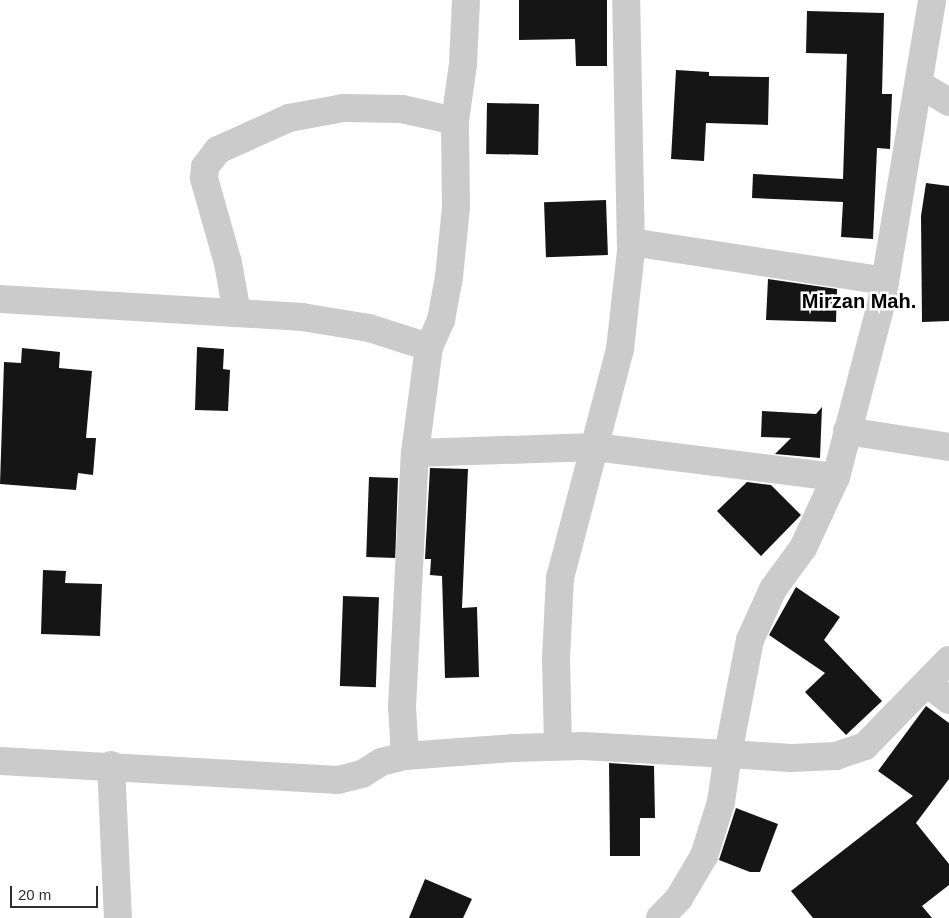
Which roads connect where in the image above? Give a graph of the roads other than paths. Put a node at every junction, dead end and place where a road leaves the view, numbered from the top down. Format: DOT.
graph roads {
  1 [pos="466,0"];
  2 [pos="626,0"];
  3 [pos="932,0"];
  4 [pos="919,84"];
  5 [pos="949,102"];
  6 [pos="456,121"];
  7 [pos="630,242"];
  8 [pos="885,281"];
  9 [pos="0,299"];
  10 [pos="238,314"];
  11 [pos="429,347"];
  12 [pos="847,431"];
  13 [pos="595,447"];
  14 [pos="949,447"];
  15 [pos="415,453"];
  16 [pos="836,477"];
  17 [pos="949,660"];
  18 [pos="927,683"];
  19 [pos="949,700"];
  20 [pos="558,746"];
  21 [pos="728,754"];
  22 [pos="405,756"];
  23 [pos="0,761"];
  24 [pos="111,765"];
  25 [pos="118,918"];
  26 [pos="660,918"];
  1 -- 6 [label="street"];
  2 -- 7 [label="street"];
  3 -- 4 [label="street"];
  4 -- 5 [label="street"];
  4 -- 8 [label="street"];
  6 -- 10 [label="street"];
  6 -- 11 [label="street"];
  7 -- 8 [label="street"];
  7 -- 13 [label="street"];
  8 -- 12 [label="street"];
  9 -- 10 [label="street"];
  10 -- 11 [label="street"];
  11 -- 15 [label="street"];
  12 -- 14 [label="street"];
  12 -- 16 [label="street"];
  13 -- 15 [label="street"];
  13 -- 16 [label="street"];
  13 -- 20 [label="street"];
  15 -- 22 [label="street"];
  16 -- 21 [label="street"];
  17 -- 18 [label="street"];
  18 -- 19 [label="street"];
  18 -- 21 [label="street"];
  20 -- 21 [label="street"];
  20 -- 22 [label="street"];
  21 -- 26 [label="street"];
  22 -- 24 [label="street"];
  23 -- 24 [label="street"];
  24 -- 25 [label="street"];
}
